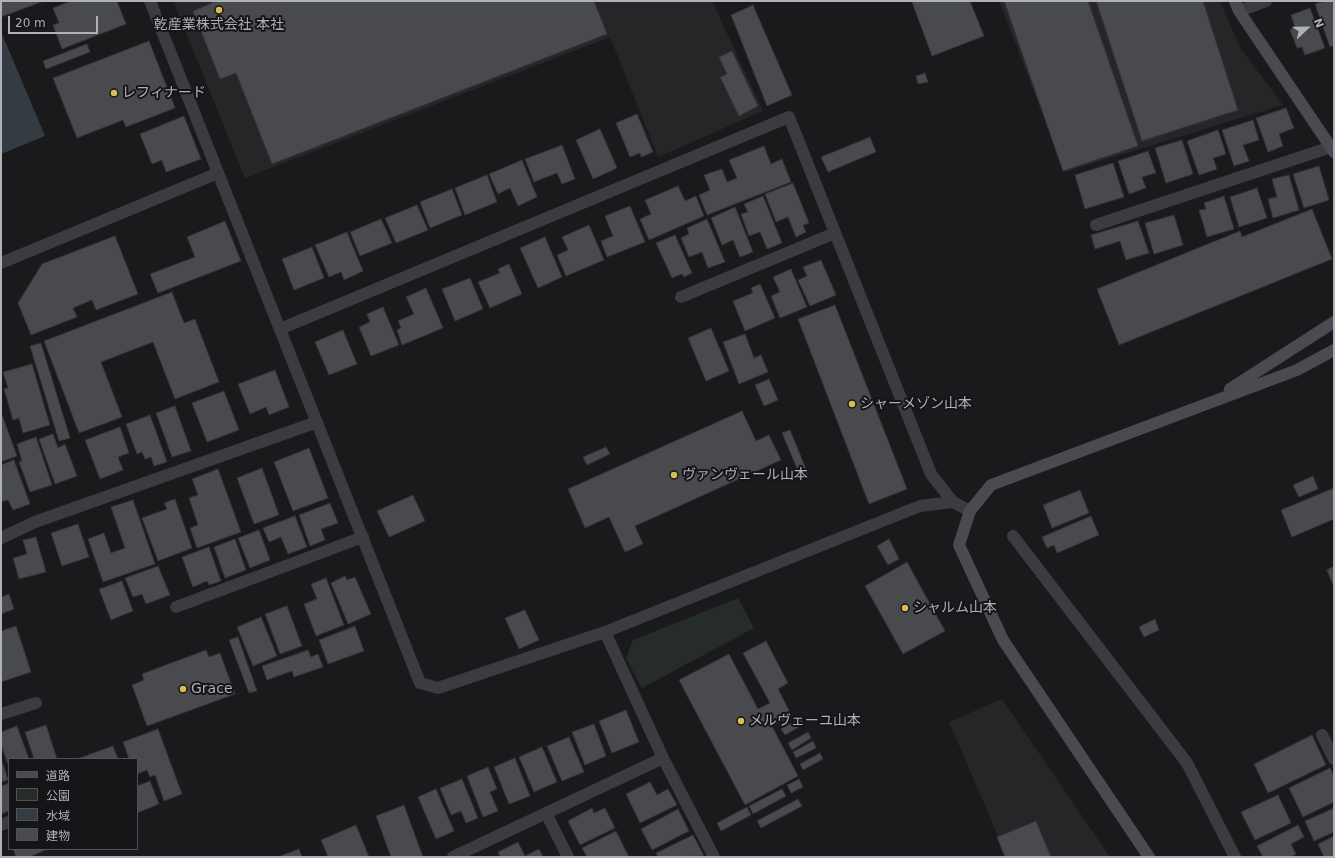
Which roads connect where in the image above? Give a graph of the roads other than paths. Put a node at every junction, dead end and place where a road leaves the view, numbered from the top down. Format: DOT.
graph roads {
  1 [pos="150,1"];
  2 [pos="1266,1"];
  3 [pos="1237,6"];
  4 [pos="1332,150"];
  5 [pos="218,173"];
  6 [pos="1096,225"];
  7 [pos="835,233"];
  8 [pos="1,263"];
  9 [pos="681,297"];
  10 [pos="1334,322"];
  11 [pos="280,329"];
  12 [pos="1334,350"];
  13 [pos="1210,402"];
  14 [pos="316,422"];
  15 [pos="954,502"];
  16 [pos="970,511"];
  17 [pos="1013,536"];
  18 [pos="362,537"];
  19 [pos="1,538"];
  20 [pos="176,607"];
  21 [pos="605,632"];
  22 [pos="36,703"];
  23 [pos="1,714"];
  24 [pos="1322,735"];
  25 [pos="663,758"];
  26 [pos="1334,759"];
  27 [pos="546,813"];
  28 [pos="453,857"];
  29 [pos="568,857"];
  30 [pos="714,857"];
  31 [pos="1149,857"];
  32 [pos="1235,857"];
  1 -- 5 [label="street"];
  2 -- 3 [label="street"];
  3 -- 4 [label="street"];
  4 -- 6 [label="street"];
  5 -- 8 [label="street"];
  5 -- 11 [label="street"];
  7 -- 9 [label="street"];
  7 -- 11 [label="street"];
  7 -- 15 [label="street"];
  10 -- 13 [label="street"];
  11 -- 14 [label="street"];
  12 -- 13 [label="street"];
  13 -- 16 [label="street"];
  14 -- 18 [label="street"];
  14 -- 19 [label="street"];
  15 -- 16 [label="street"];
  15 -- 21 [label="street"];
  16 -- 31 [label="street"];
  17 -- 32 [label="street"];
  18 -- 20 [label="street"];
  18 -- 21 [label="street"];
  21 -- 25 [label="street"];
  22 -- 23 [label="street"];
  24 -- 26 [label="street"];
  25 -- 27 [label="street"];
  25 -- 30 [label="street"];
  27 -- 28 [label="street"];
  27 -- 29 [label="street"];
}
